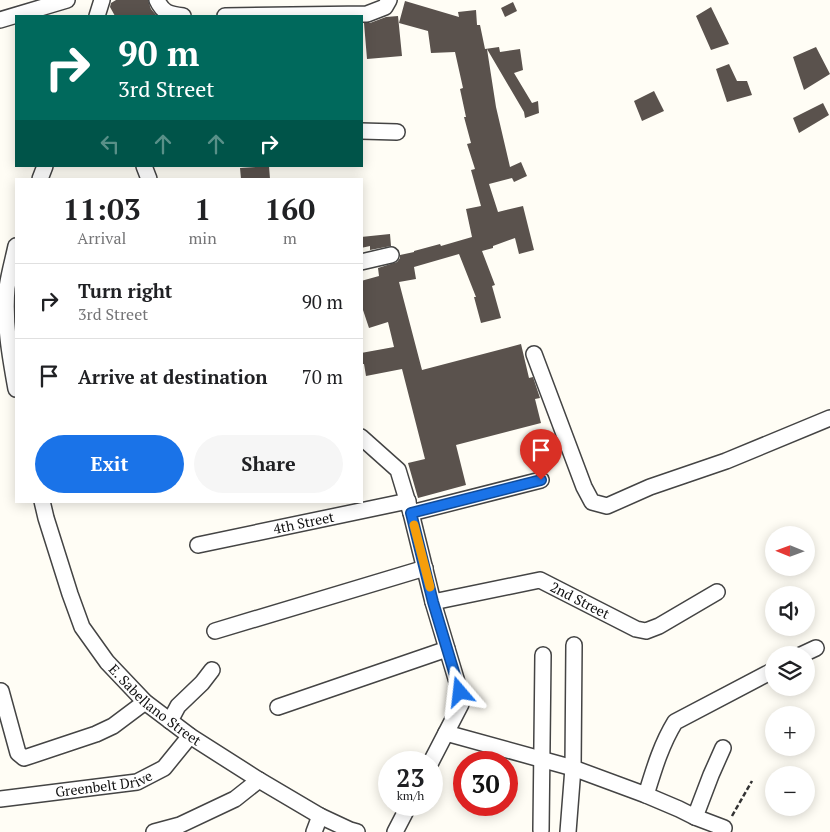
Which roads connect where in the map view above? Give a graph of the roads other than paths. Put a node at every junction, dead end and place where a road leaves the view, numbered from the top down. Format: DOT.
graph roads {
  1 [pos="67,0"];
  2 [pos="102,0"];
  3 [pos="157,0"];
  4 [pos="389,0"];
  5 [pos="17,15"];
  6 [pos="97,15"];
  7 [pos="176,15"];
  8 [pos="296,15"];
  9 [pos="15,16"];
  10 [pos="0,20"];
  11 [pos="363,131"];
  12 [pos="397,132"];
  13 [pos="15,250"];
  14 [pos="391,255"];
  15 [pos="363,262"];
  16 [pos="12,332"];
  17 [pos="534,354"];
  18 [pos="5,358"];
  19 [pos="15,387"];
  20 [pos="830,418"];
  21 [pos="363,439"];
  22 [pos="541,480"];
  23 [pos="44,503"];
  24 [pos="409,507"];
  25 [pos="198,545"];
  26 [pos="425,568"];
  27 [pos="717,592"];
  28 [pos="433,602"];
  29 [pos="215,631"];
  30 [pos="574,645"];
  31 [pos="447,649"];
  32 [pos="544,655"];
  33 [pos="212,670"];
  34 [pos="765,675"];
  35 [pos="1,691"];
  36 [pos="145,702"];
  37 [pos="278,707"];
  38 [pos="170,721"];
  39 [pos="446,733"];
  40 [pos="190,736"];
  41 [pos="723,748"];
  42 [pos="437,751"];
  43 [pos="541,758"];
  44 [pos="573,768"];
  45 [pos="259,780"];
  46 [pos="646,795"];
  47 [pos="0,800"];
  48 [pos="320,816"];
  49 [pos="403,816"];
  50 [pos="695,818"];
  51 [pos="724,828"];
  52 [pos="541,830"];
  53 [pos="154,832"];
  54 [pos="314,832"];
  55 [pos="357,832"];
  56 [pos="395,832"];
  57 [pos="568,832"];
  1 -- 5 [label="street"];
  2 -- 6 [label="street"];
  3 -- 7 [label="street"];
  4 -- 8 [label="street"];
  9 -- 10 [label="street"];
  11 -- 12 [label="street"];
  13 -- 16 [label="street"];
  14 -- 15 [label="street"];
  16 -- 18 [label="street"];
  17 -- 20 [label="street"];
  18 -- 19 [label="street"];
  21 -- 24 [label="street"];
  22 -- 24 [label="street, 4th Street"];
  23 -- 36 [label="street, E. Sabellano Street"];
  24 -- 25 [label="street, 4th Street"];
  24 -- 26 [label="street"];
  26 -- 28 [label="street"];
  26 -- 29 [label="street"];
  27 -- 28 [label="street, 2nd Street"];
  28 -- 31 [label="street"];
  30 -- 44 [label="street"];
  31 -- 37 [label="street"];
  31 -- 39 [label="street"];
  32 -- 43 [label="street"];
  33 -- 38 [label="street"];
  34 -- 46 [label="street"];
  35 -- 36 [label="street"];
  36 -- 38 [label="street, E. Sabellano Street"];
  38 -- 40 [label="street, E. Sabellano Street"];
  39 -- 42 [label="street"];
  39 -- 43 [label="street"];
  40 -- 45 [label="street, E. Sabellano Street"];
  40 -- 47 [label="street, Greenbelt Drive"];
  41 -- 50 [label="street"];
  43 -- 44 [label="street"];
  43 -- 52 [label="street"];
  44 -- 46 [label="street"];
  44 -- 57 [label="street"];
  45 -- 48 [label="street, E. Sabellano Street"];
  45 -- 53 [label="street"];
  46 -- 50 [label="street"];
  48 -- 54 [label="street"];
  48 -- 55 [label="street, E. Sabellano Street"];
  49 -- 56 [label="street"];
  50 -- 51 [label="street"];
}
